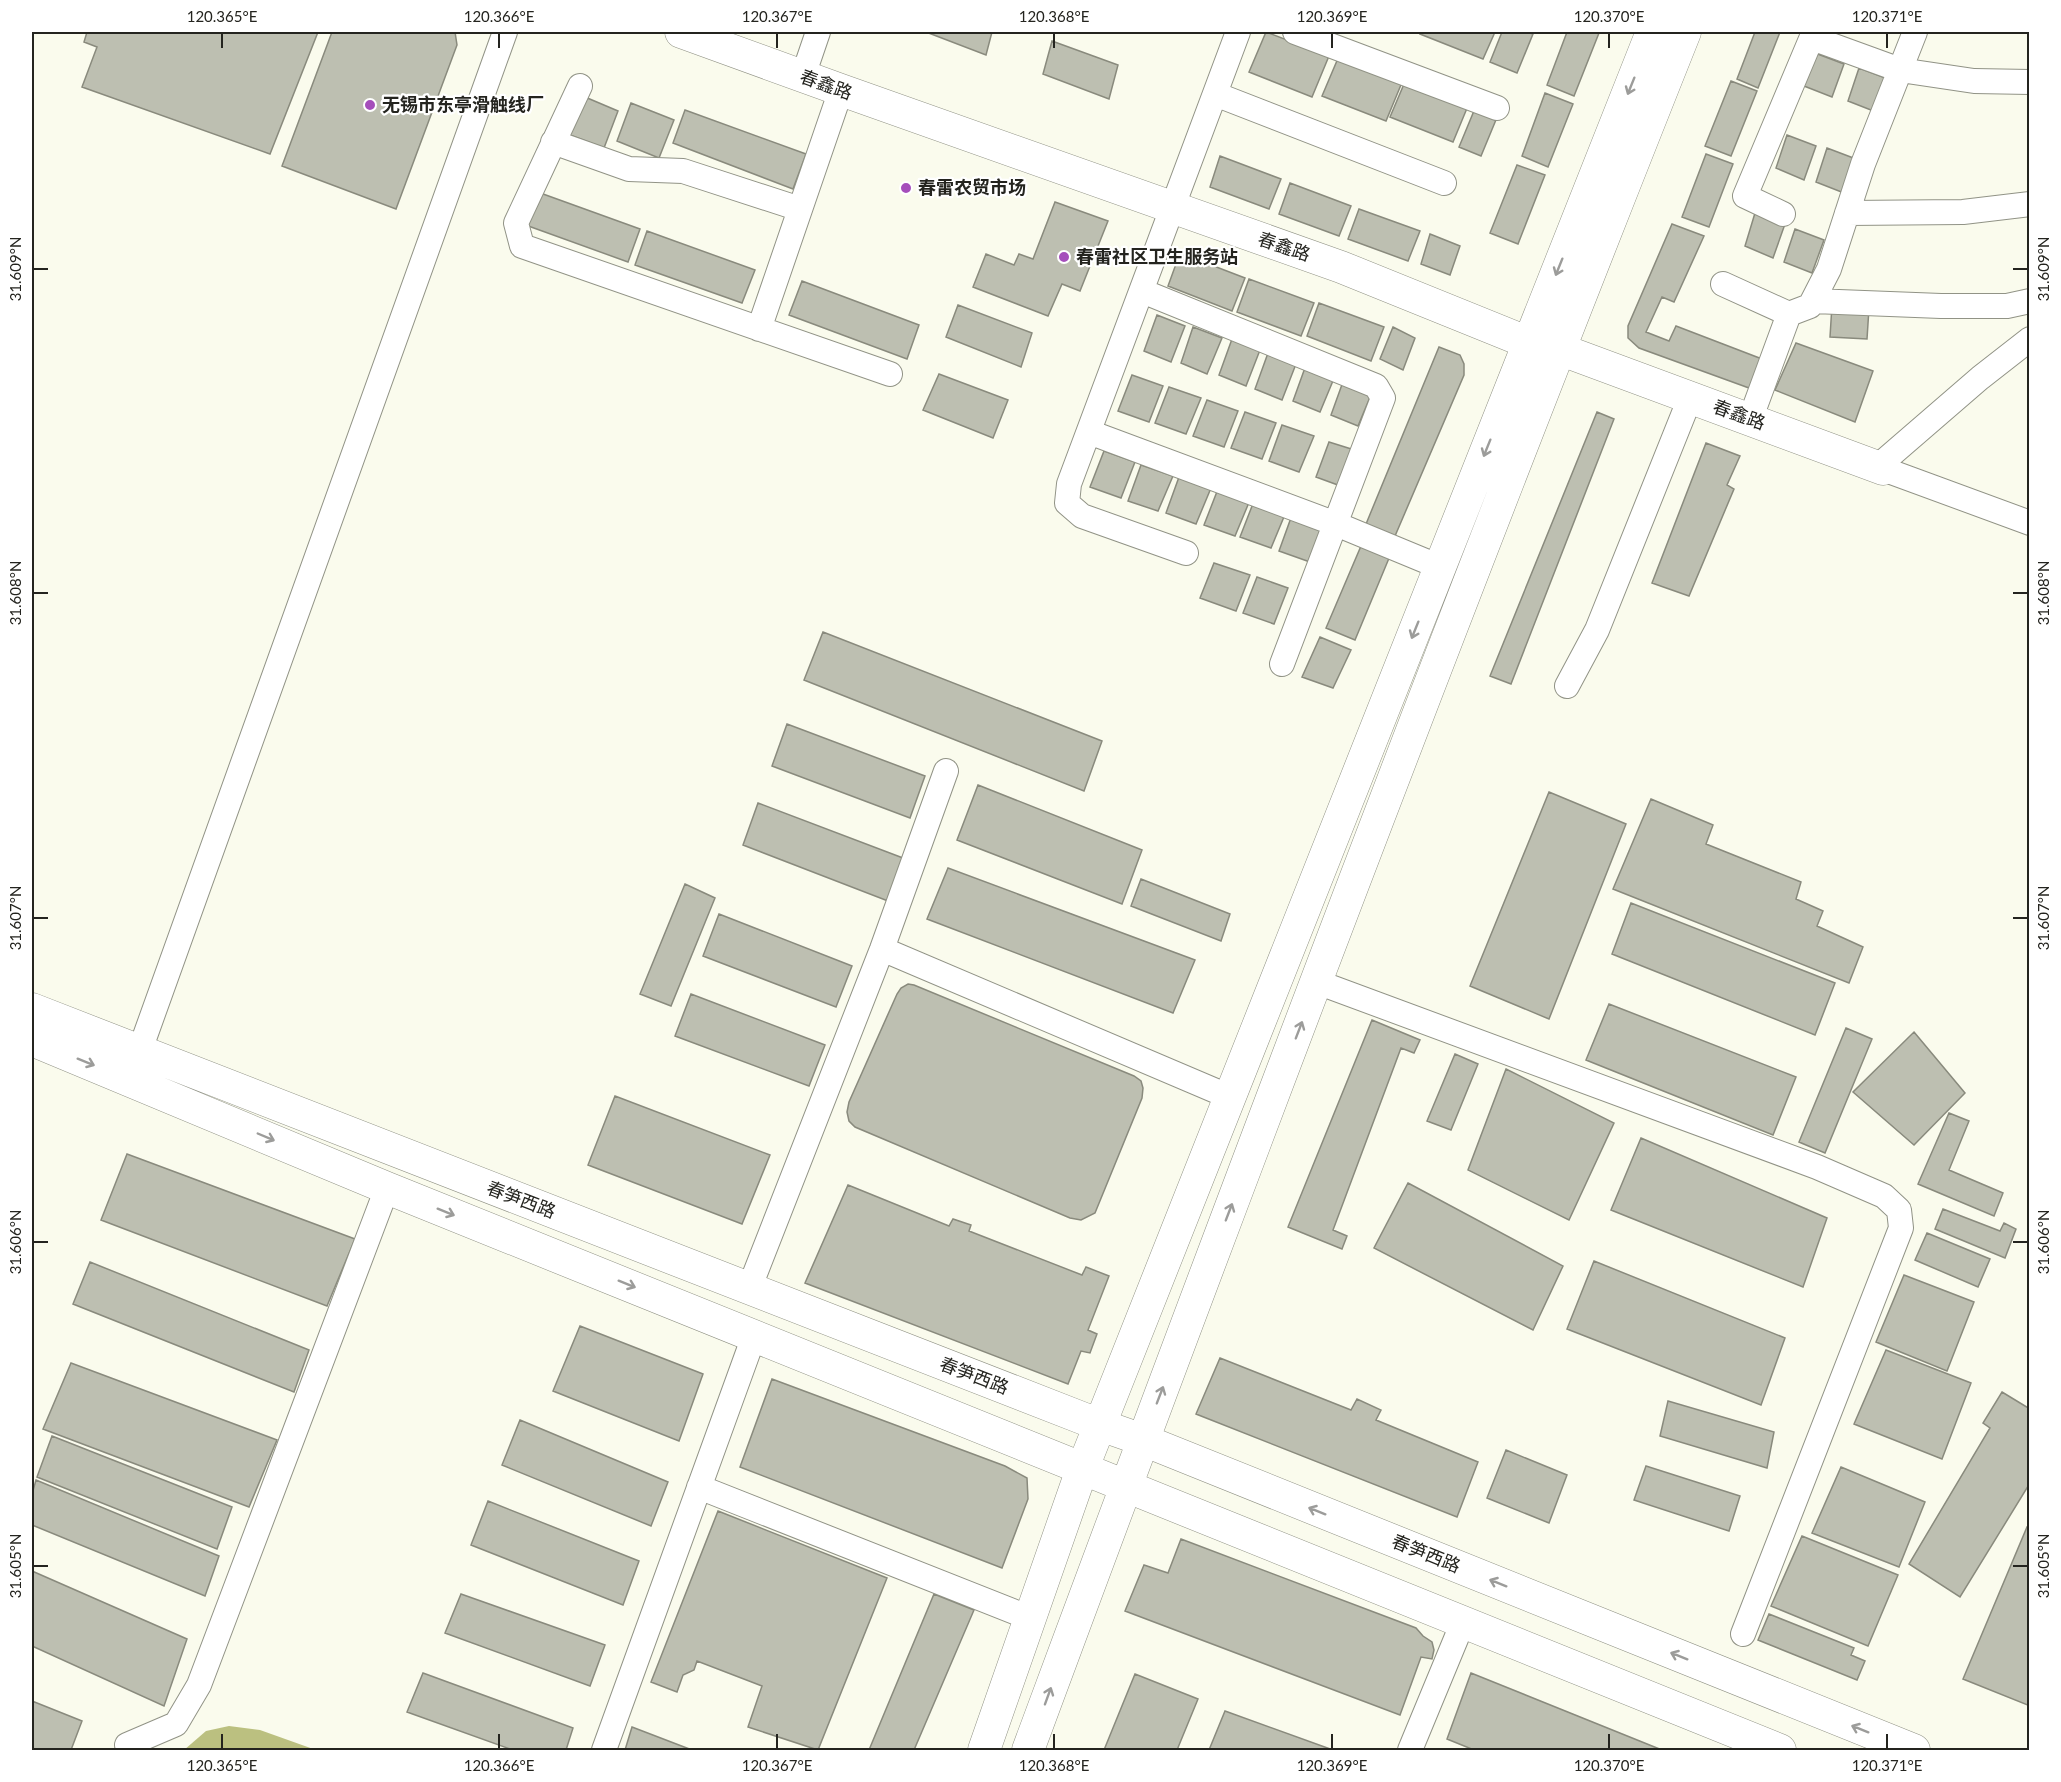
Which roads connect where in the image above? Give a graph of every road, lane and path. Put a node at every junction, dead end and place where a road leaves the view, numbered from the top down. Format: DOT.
graph roads {
  1 [pos="505,32"];
  2 [pos="681,32"];
  3 [pos="727,32"];
  4 [pos="818,32"];
  5 [pos="1238,32"];
  6 [pos="1295,32"];
  7 [pos="1652,32"];
  8 [pos="1685,32"];
  9 [pos="1915,32"];
  10 [pos="1813,34"];
  11 [pos="805,69"];
  12 [pos="1900,70"];
  13 [pos="2030,82"];
  14 [pos="580,86"];
  15 [pos="841,90"];
  16 [pos="1215,94"];
  17 [pos="1497,108"];
  18 [pos="553,142"];
  19 [pos="1444,183"];
  20 [pos="1176,199"];
  21 [pos="2030,204"];
  22 [pos="800,209"];
  23 [pos="1847,213"];
  24 [pos="1783,214"];
  25 [pos="1723,284"];
  26 [pos="1142,291"];
  27 [pos="1813,301"];
  28 [pos="2030,301"];
  29 [pos="1789,314"];
  30 [pos="759,329"];
  31 [pos="2030,339"];
  32 [pos="1539,343"];
  33 [pos="890,374"];
  34 [pos="1690,398"];
  35 [pos="1750,420"];
  36 [pos="1089,432"];
  37 [pos="1880,468"];
  38 [pos="2030,523"];
  39 [pos="1335,524"];
  40 [pos="1186,554"];
  41 [pos="1440,567"];
  42 [pos="1282,664"];
  43 [pos="1567,686"];
  44 [pos="946,771"];
  45 [pos="882,950"];
  46 [pos="1317,982"];
  47 [pos="32,1008"];
  48 [pos="32,1040"];
  49 [pos="140,1050"];
  50 [pos="127,1078"];
  51 [pos="1230,1097"];
  52 [pos="387,1188"];
  53 [pos="749,1289"];
  54 [pos="754,1336"];
  55 [pos="1100,1425"];
  56 [pos="1143,1440"];
  57 [pos="1083,1469"];
  58 [pos="1126,1486"];
  59 [pos="699,1487"];
  60 [pos="1030,1618"];
  61 [pos="1463,1622"];
  62 [pos="1743,1634"];
  63 [pos="127,1745"];
  64 [pos="604,1750"];
  65 [pos="984,1750"];
  66 [pos="1028,1750"];
  67 [pos="1410,1750"];
  68 [pos="1780,1750"];
  69 [pos="1914,1750"];
  1 -- 49 [label="street"];
  2 -- 11 [label="main road, 春鑫路"];
  3 -- 11 [label="main road, 春鑫路"];
  4 -- 11 [label="street"];
  5 -- 16 [label="street"];
  6 -- 17 [label="street"];
  7 -- 32 [label="main road, one-way"];
  8 -- 32 [label="main road"];
  9 -- 12 [label="street"];
  10 -- 12 [label="street"];
  10 -- 24 [label="street"];
  11 -- 15 [label="main road, 春鑫路"];
  11 -- 20 [label="main road, 春鑫路"];
  12 -- 13 [label="street"];
  12 -- 23 [label="street"];
  14 -- 18 [label="street"];
  15 -- 20 [label="main road, 春鑫路"];
  15 -- 22 [label="street"];
  16 -- 19 [label="street"];
  16 -- 20 [label="street"];
  18 -- 22 [label="street"];
  18 -- 30 [label="street"];
  20 -- 26 [label="street"];
  20 -- 32 [label="main road, 春鑫路"];
  21 -- 23 [label="street"];
  22 -- 30 [label="street"];
  23 -- 27 [label="street"];
  25 -- 29 [label="street"];
  26 -- 36 [label="street"];
  26 -- 39 [label="street"];
  27 -- 28 [label="street"];
  27 -- 29 [label="street"];
  29 -- 35 [label="street"];
  30 -- 33 [label="street"];
  31 -- 37 [label="street"];
  32 -- 34 [label="main road, 春鑫路"];
  32 -- 41 [label="main road, one-way"];
  32 -- 46 [label="main road"];
  34 -- 35 [label="main road, 春鑫路"];
  34 -- 43 [label="street"];
  35 -- 37 [label="main road, 春鑫路"];
  36 -- 39 [label="street"];
  36 -- 40 [label="street"];
  37 -- 38 [label="street"];
  39 -- 41 [label="street"];
  39 -- 42 [label="street"];
  41 -- 51 [label="main road, one-way"];
  44 -- 45 [label="street"];
  45 -- 51 [label="street"];
  45 -- 53 [label="street"];
  56 -- 46 [label="main road, one-way"];
  46 -- 62 [label="street"];
  47 -- 49 [label="main road, 春笋西路"];
  48 -- 50 [label="main road, one-way"];
  49 -- 50 [label="street"];
  49 -- 53 [label="main road, 春笋西路"];
  50 -- 52 [label="main road, one-way"];
  51 -- 55 [label="main road"];
  52 -- 54 [label="main road, one-way"];
  52 -- 63 [label="street"];
  53 -- 55 [label="main road, 春笋西路"];
  54 -- 57 [label="main road"];
  54 -- 59 [label="street"];
  55 -- 56 [label="main road, 春笋西路"];
  55 -- 57 [label="main road"];
  56 -- 58 [label="main road"];
  69 -- 56 [label="main road, 春笋西路, one-way"];
  57 -- 58 [label="main road"];
  57 -- 60 [label="main road"];
  58 -- 61 [label="main road"];
  66 -- 58 [label="main road, one-way"];
  59 -- 60 [label="street"];
  59 -- 64 [label="street"];
  60 -- 65 [label="main road"];
  61 -- 67 [label="street"];
  61 -- 68 [label="main road"];
}
